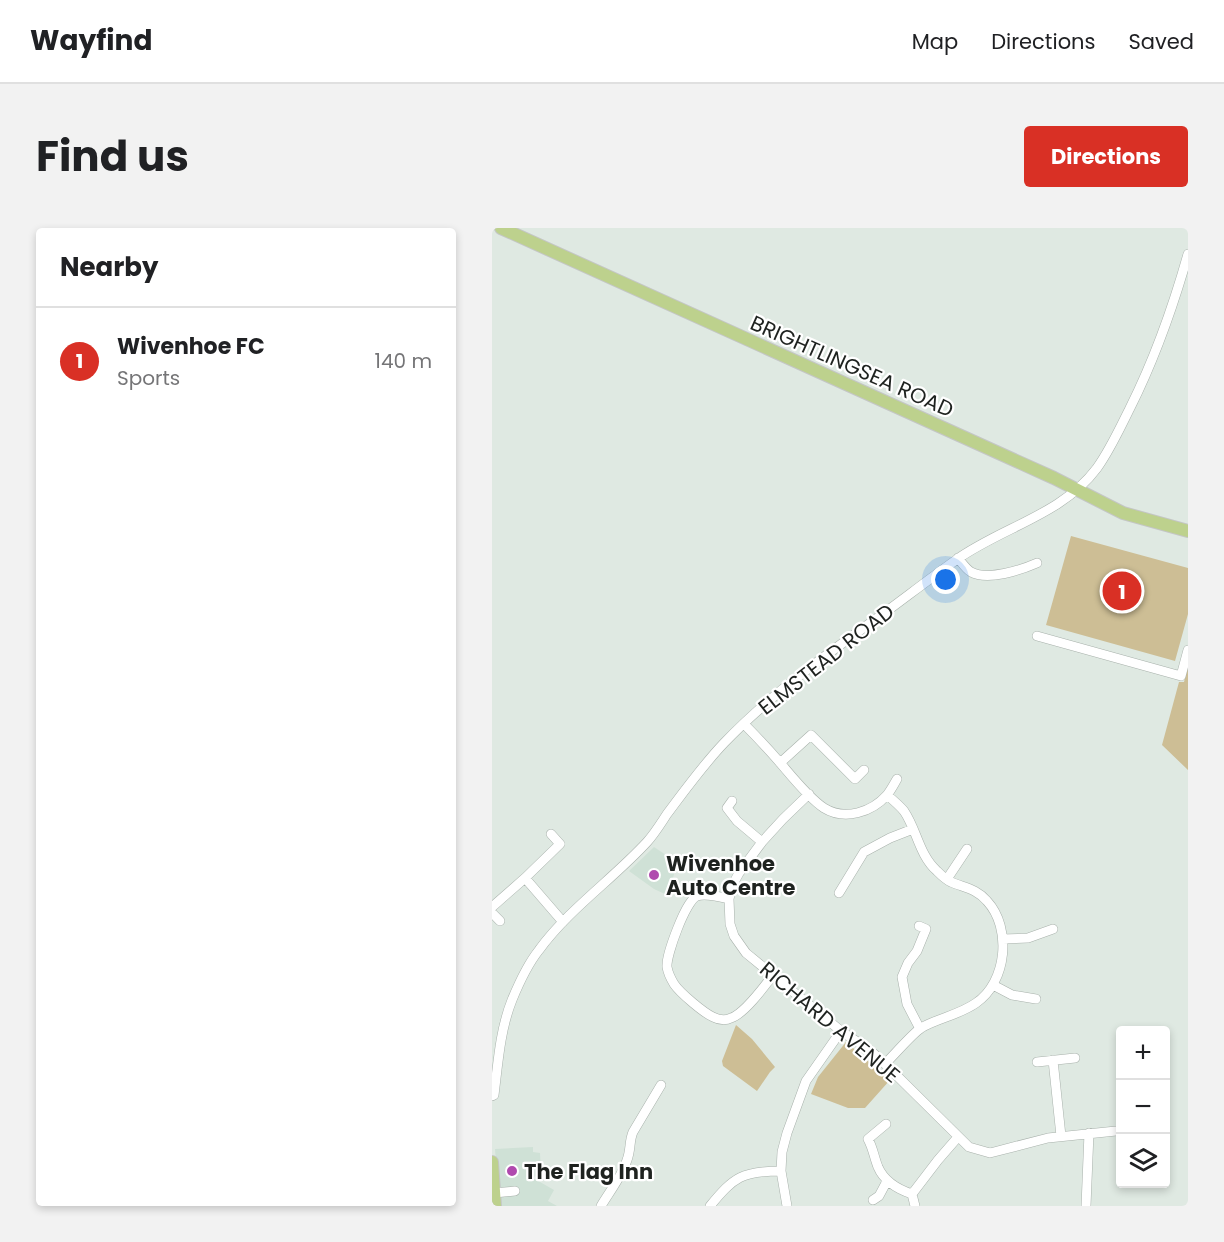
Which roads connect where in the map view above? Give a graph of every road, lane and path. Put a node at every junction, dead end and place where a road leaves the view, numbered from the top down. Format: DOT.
graph roads {
  1 [pos="501,228"];
  2 [pos="1188,254"];
  3 [pos="1076,490"];
  4 [pos="1188,531"];
  5 [pos="958,558"];
  6 [pos="1037,563"];
  7 [pos="1037,636"];
  8 [pos="1188,650"];
  9 [pos="744,724"];
  10 [pos="780,763"];
  11 [pos="864,770"];
  12 [pos="897,779"];
  13 [pos="809,794"];
  14 [pos="887,795"];
  15 [pos="732,801"];
  16 [pos="914,829"];
  17 [pos="551,834"];
  18 [pos="762,842"];
  19 [pos="967,849"];
  20 [pos="525,878"];
  21 [pos="947,879"];
  22 [pos="839,893"];
  23 [pos="729,899"];
  24 [pos="492,907"];
  25 [pos="492,913"];
  26 [pos="500,921"];
  27 [pos="563,922"];
  28 [pos="919,926"];
  29 [pos="1053,929"];
  30 [pos="1003,939"];
  31 [pos="773,975"];
  32 [pos="993,985"];
  33 [pos="1036,999"];
  34 [pos="920,1029"];
  35 [pos="841,1031"];
  36 [pos="1075,1058"];
  37 [pos="1053,1060"];
  38 [pos="1037,1062"];
  39 [pos="885,1064"];
  40 [pos="492,1096"];
  41 [pos="665,1098"];
  42 [pos="886,1124"];
  43 [pos="1116,1131"];
  44 [pos="1089,1134"];
  45 [pos="1061,1136"];
  46 [pos="958,1137"];
  47 [pos="492,1162"];
  48 [pos="781,1171"];
  49 [pos="887,1181"];
  50 [pos="514,1191"];
  51 [pos="494,1192"];
  52 [pos="912,1194"];
  53 [pos="873,1200"];
  54 [pos="495,1206"];
  55 [pos="601,1206"];
  56 [pos="710,1206"];
  57 [pos="787,1206"];
  58 [pos="915,1206"];
  59 [pos="1086,1206"];
  1 -- 3 [label="main road, BRIGHTLINGSEA ROAD"];
  2 -- 3 [label="street, ELMSTEAD ROAD"];
  3 -- 4 [label="main road, BRIGHTLINGSEA ROAD"];
  3 -- 5 [label="street, ELMSTEAD ROAD"];
  5 -- 6 [label="street"];
  5 -- 9 [label="street, ELMSTEAD ROAD"];
  7 -- 8 [label="street"];
  9 -- 10 [label="street"];
  9 -- 27 [label="street, ELMSTEAD ROAD"];
  10 -- 11 [label="street"];
  10 -- 13 [label="street"];
  12 -- 14 [label="street"];
  13 -- 14 [label="street"];
  13 -- 18 [label="street, RICHARD AVENUE"];
  14 -- 16 [label="street"];
  15 -- 18 [label="street"];
  16 -- 21 [label="street"];
  16 -- 22 [label="street"];
  17 -- 20 [label="street"];
  18 -- 23 [label="street, RICHARD AVENUE"];
  19 -- 21 [label="street"];
  20 -- 24 [label="street"];
  20 -- 27 [label="street"];
  21 -- 30 [label="street"];
  23 -- 31 [label="street, RICHARD AVENUE"];
  23 -- 31 [label="street"];
  25 -- 26 [label="street"];
  27 -- 40 [label="street, ELMSTEAD ROAD"];
  28 -- 34 [label="street"];
  29 -- 30 [label="street"];
  30 -- 32 [label="street"];
  31 -- 35 [label="street, RICHARD AVENUE"];
  32 -- 33 [label="street"];
  32 -- 34 [label="street"];
  34 -- 39 [label="street"];
  35 -- 39 [label="street, RICHARD AVENUE"];
  35 -- 48 [label="street"];
  36 -- 37 [label="street"];
  37 -- 38 [label="street"];
  37 -- 45 [label="street"];
  39 -- 46 [label="street, RICHARD AVENUE"];
  41 -- 55 [label="street"];
  42 -- 49 [label="street"];
  43 -- 44 [label="street, RICHARD AVENUE"];
  44 -- 45 [label="street, RICHARD AVENUE"];
  44 -- 59 [label="street"];
  45 -- 46 [label="street, RICHARD AVENUE"];
  46 -- 52 [label="street"];
  47 -- 51 [label="main road"];
  48 -- 56 [label="street"];
  48 -- 57 [label="street"];
  49 -- 52 [label="street"];
  49 -- 53 [label="street"];
  50 -- 51 [label="street"];
  51 -- 54 [label="main road"];
  52 -- 58 [label="street"];
}
